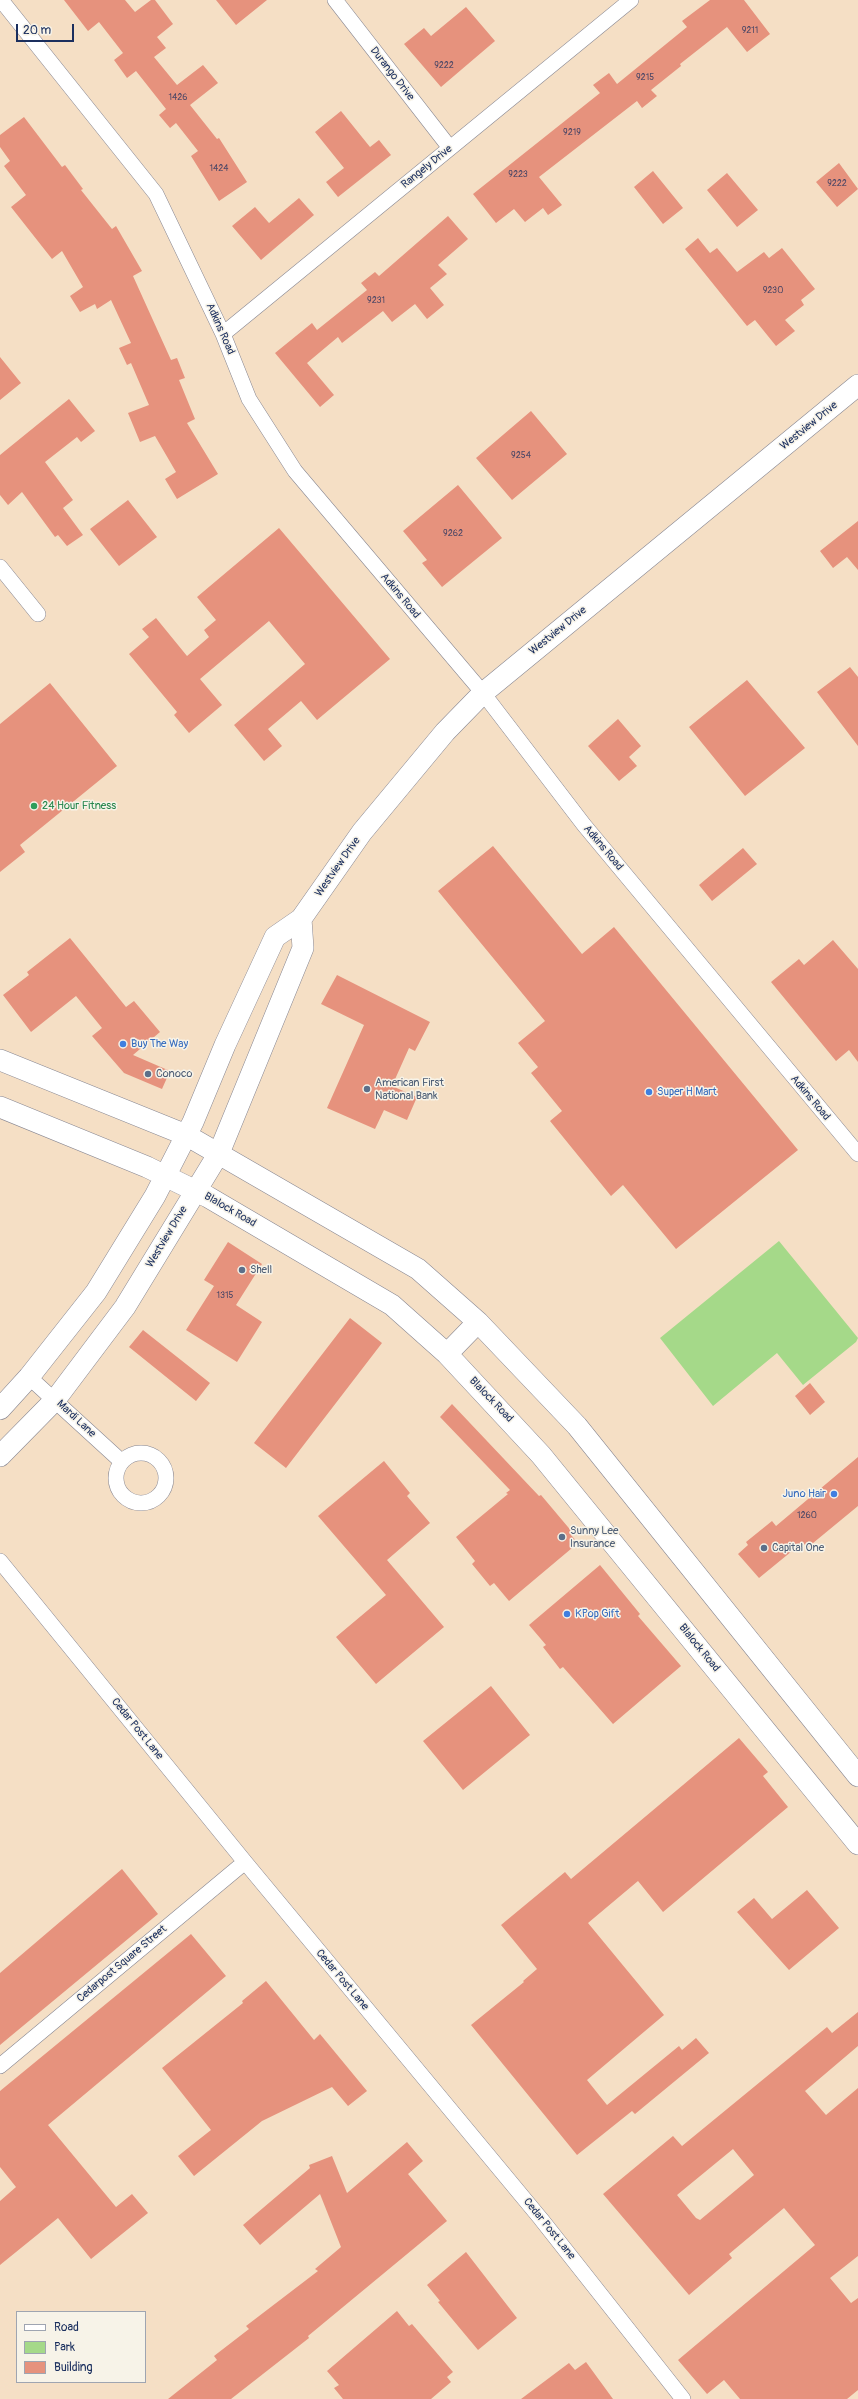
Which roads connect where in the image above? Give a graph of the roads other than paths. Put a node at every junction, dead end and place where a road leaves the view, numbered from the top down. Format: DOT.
graph roads {
  1 [pos="1,0"];
  2 [pos="335,0"];
  3 [pos="631,0"];
  4 [pos="450,148"];
  5 [pos="223,334"];
  6 [pos="858,385"];
  7 [pos="0,567"];
  8 [pos="38,614"];
  9 [pos="483,693"];
  10 [pos="301,919"];
  11 [pos="0,1060"];
  12 [pos="0,1107"];
  13 [pos="186,1135"];
  14 [pos="219,1153"];
  15 [pos="858,1154"];
  16 [pos="165,1176"];
  17 [pos="196,1191"];
  18 [pos="478,1322"];
  19 [pos="447,1354"];
  20 [pos="29,1377"];
  21 [pos="55,1400"];
  22 [pos="0,1409"];
  23 [pos="0,1456"];
  24 [pos="122,1462"];
  25 [pos="0,1561"];
  26 [pos="858,1776"];
  27 [pos="858,1844"];
  28 [pos="245,1862"];
  29 [pos="0,2066"];
  30 [pos="684,2399"];
  1 -- 5 [label="street, Adkins Road"];
  2 -- 4 [label="street, Durango Drive"];
  3 -- 4 [label="street, Rangely Drive"];
  4 -- 5 [label="street, Rangely Drive"];
  5 -- 9 [label="street, Adkins Road"];
  6 -- 9 [label="main road, Westview Drive"];
  7 -- 8 [label="street"];
  9 -- 10 [label="main road, Westview Drive"];
  9 -- 15 [label="street, Adkins Road"];
  10 -- 13 [label="main road, Westview Drive"];
  10 -- 14 [label="main road, Westview Drive"];
  11 -- 13 [label="main road"];
  12 -- 16 [label="main road, Blalock Road"];
  13 -- 14 [label="main road"];
  13 -- 16 [label="main road, Westview Drive"];
  14 -- 17 [label="main road, Westview Drive"];
  14 -- 18 [label="main road"];
  16 -- 17 [label="main road, Blalock Road"];
  16 -- 20 [label="main road, Westview Drive"];
  17 -- 19 [label="main road, Blalock Road"];
  17 -- 21 [label="main road, Westview Drive"];
  18 -- 19 [label="main road"];
  18 -- 26 [label="main road"];
  19 -- 27 [label="main road, Blalock Road"];
  20 -- 21 [label="street, Mardi Lane"];
  20 -- 22 [label="main road, Westview Drive"];
  21 -- 23 [label="main road, Westview Drive"];
  21 -- 24 [label="street, Mardi Lane"];
  25 -- 28 [label="street, Cedar Post Lane"];
  28 -- 29 [label="street, Cedarpost Square Street"];
  28 -- 30 [label="street, Cedar Post Lane"];
}
